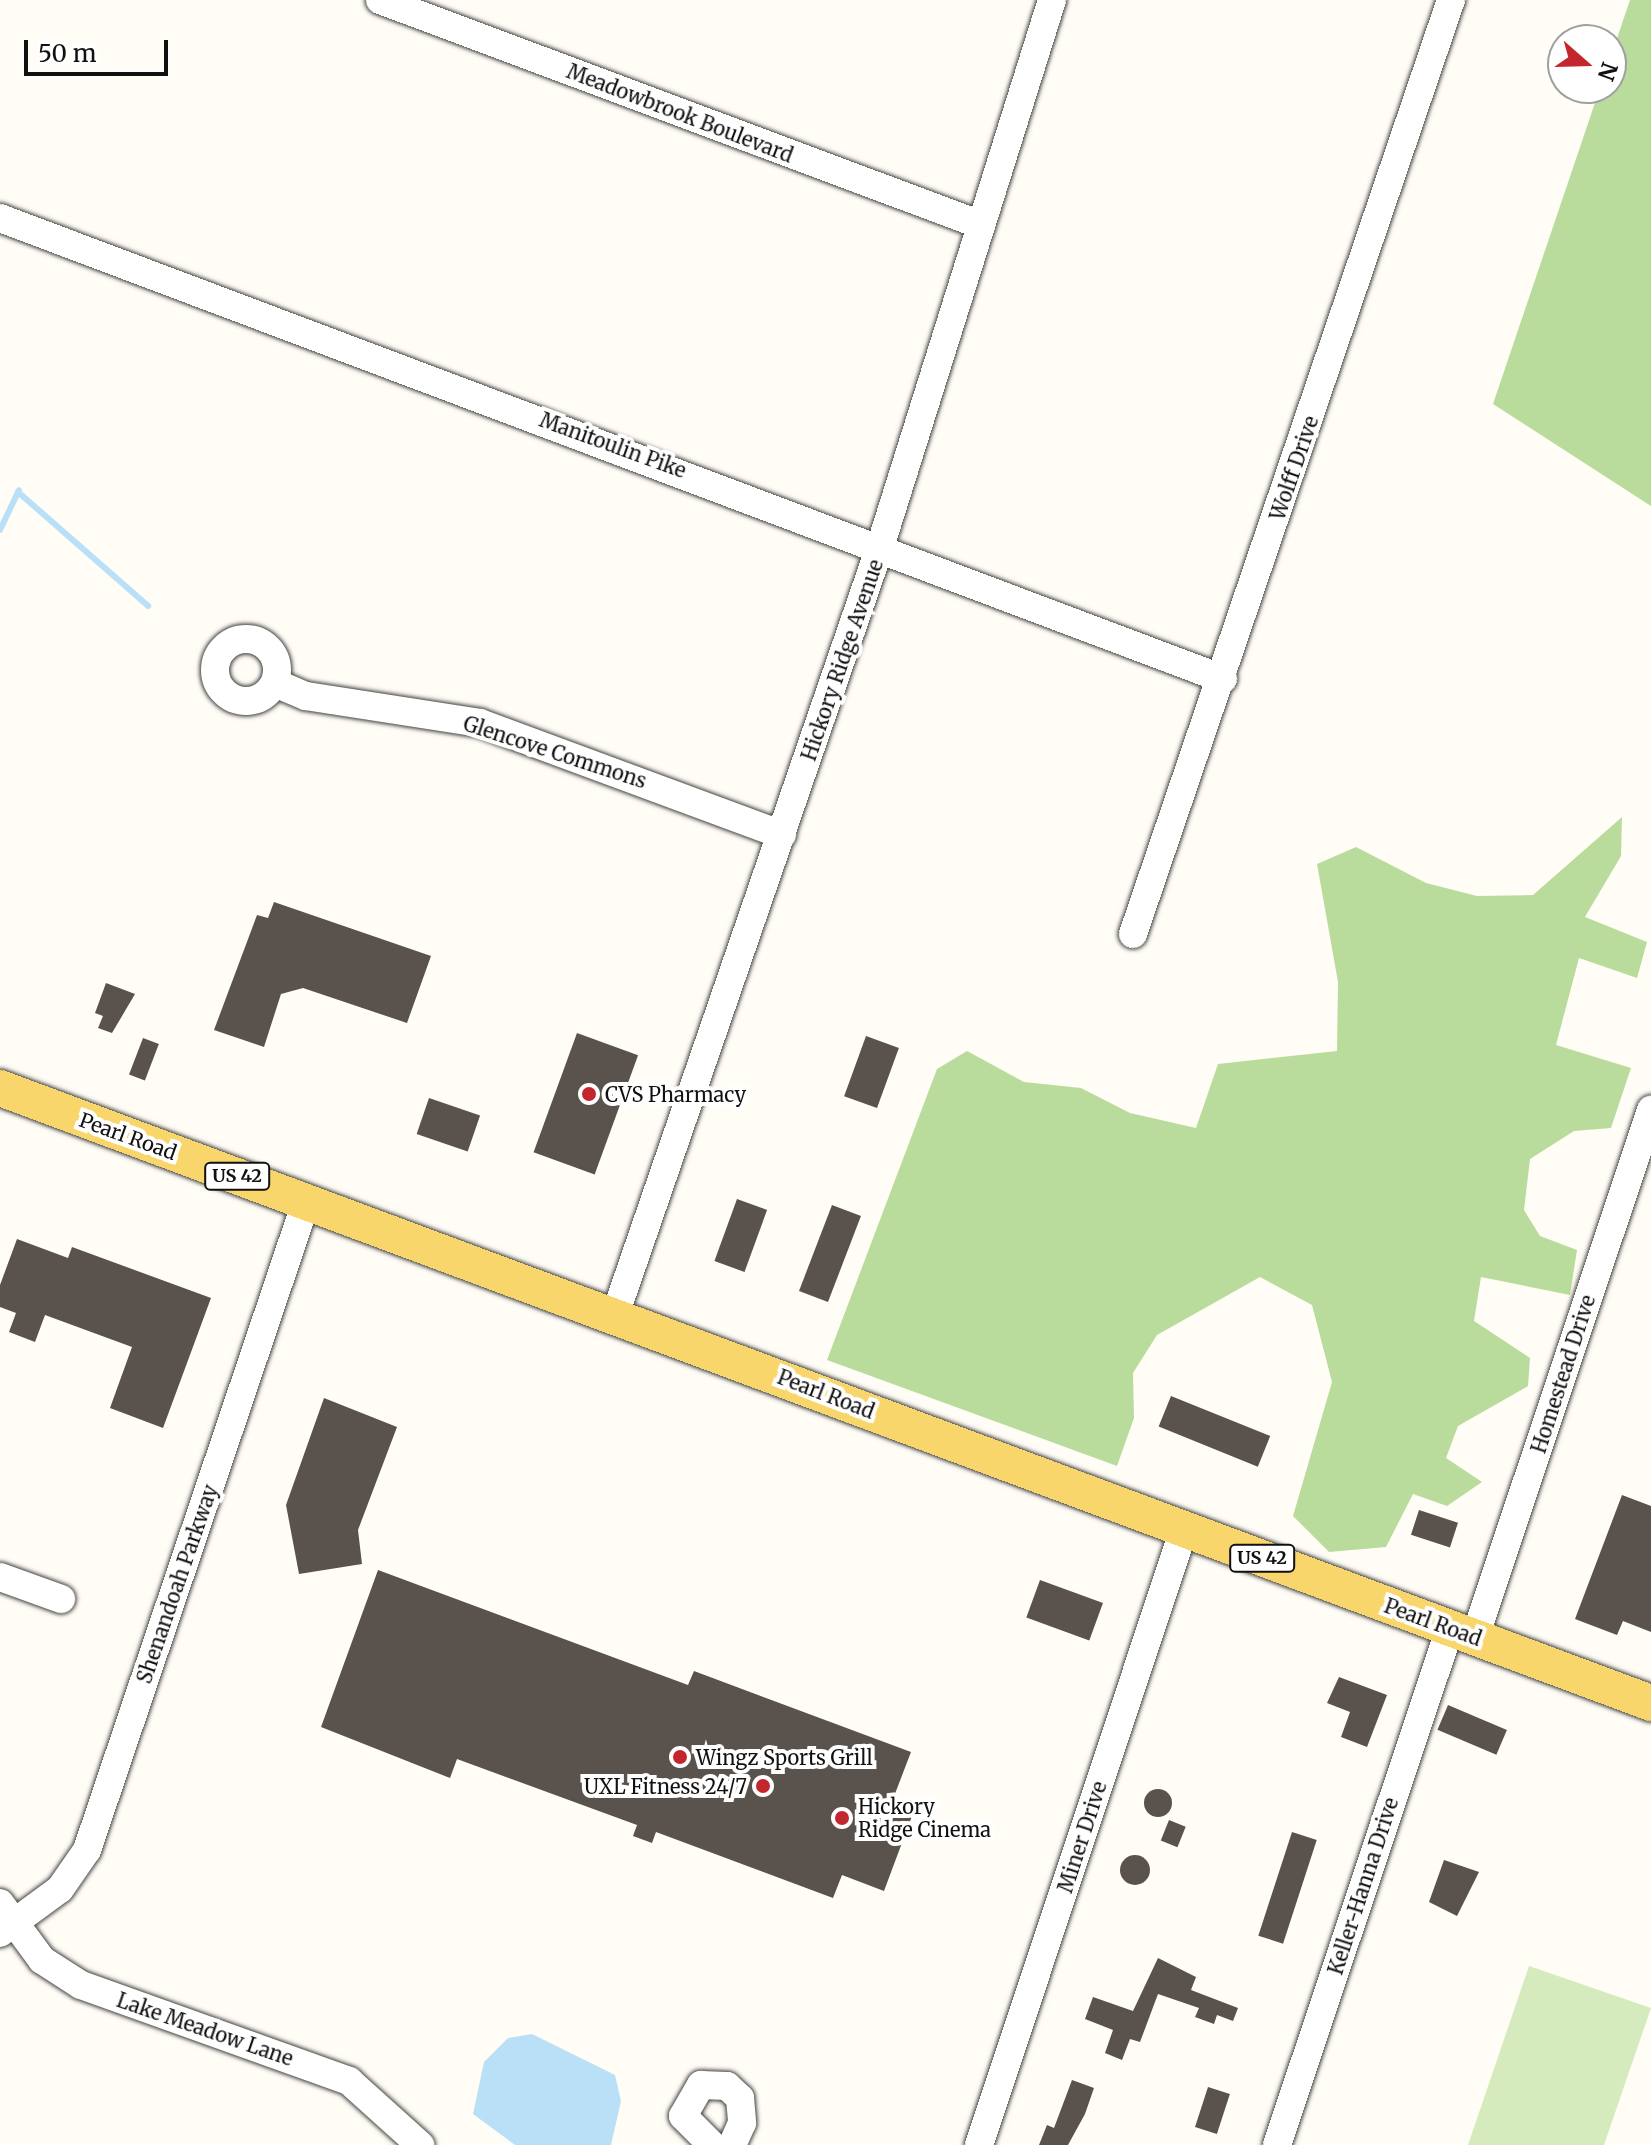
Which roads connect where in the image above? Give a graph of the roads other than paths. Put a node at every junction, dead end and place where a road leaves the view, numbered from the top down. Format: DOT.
graph roads {
  1 [pos="380,0"];
  2 [pos="1052,0"];
  3 [pos="1451,0"];
  4 [pos="0,218"];
  5 [pos="981,225"];
  6 [pos="881,544"];
  7 [pos="1223,679"];
  8 [pos="275,683"];
  9 [pos="782,835"];
  10 [pos="1133,934"];
  11 [pos="0,1088"];
  12 [pos="1651,1110"];
  13 [pos="306,1202"];
  14 [pos="615,1315"];
  15 [pos="1184,1529"];
  16 [pos="0,1577"];
  17 [pos="61,1599"];
  18 [pos="1462,1632"];
  19 [pos="1651,1703"];
  20 [pos="4,1921"];
  21 [pos="420,2145"];
  22 [pos="712,2145"];
  23 [pos="732,2145"];
  24 [pos="979,2145"];
  25 [pos="1277,2145"];
  1 -- 5 [label="street, Meadowbrook Boulevard"];
  2 -- 5 [label="street, Hickory Ridge Avenue"];
  3 -- 7 [label="street, Wolff Drive"];
  4 -- 6 [label="street, Manitoulin Pike"];
  5 -- 6 [label="street, Hickory Ridge Avenue"];
  6 -- 7 [label="street, Manitoulin Pike"];
  6 -- 9 [label="street, Hickory Ridge Avenue"];
  7 -- 10 [label="street, Wolff Drive"];
  8 -- 9 [label="street, Glencove Commons"];
  9 -- 14 [label="street, Hickory Ridge Avenue"];
  11 -- 13 [label="main road, Pearl Road / US 42"];
  12 -- 18 [label="street, Homestead Drive"];
  13 -- 14 [label="main road, Pearl Road / US 42"];
  13 -- 20 [label="street, Shenandoah Parkway"];
  14 -- 15 [label="main road, Pearl Road / US 42"];
  15 -- 18 [label="main road, Pearl Road / US 42"];
  15 -- 24 [label="street, Miner Drive"];
  16 -- 17 [label="street"];
  18 -- 19 [label="main road, Pearl Road / US 42"];
  18 -- 25 [label="street, Keller-Hanna Drive"];
  20 -- 21 [label="street, Lake Meadow Lane"];
  22 -- 23 [label="street"];
}
